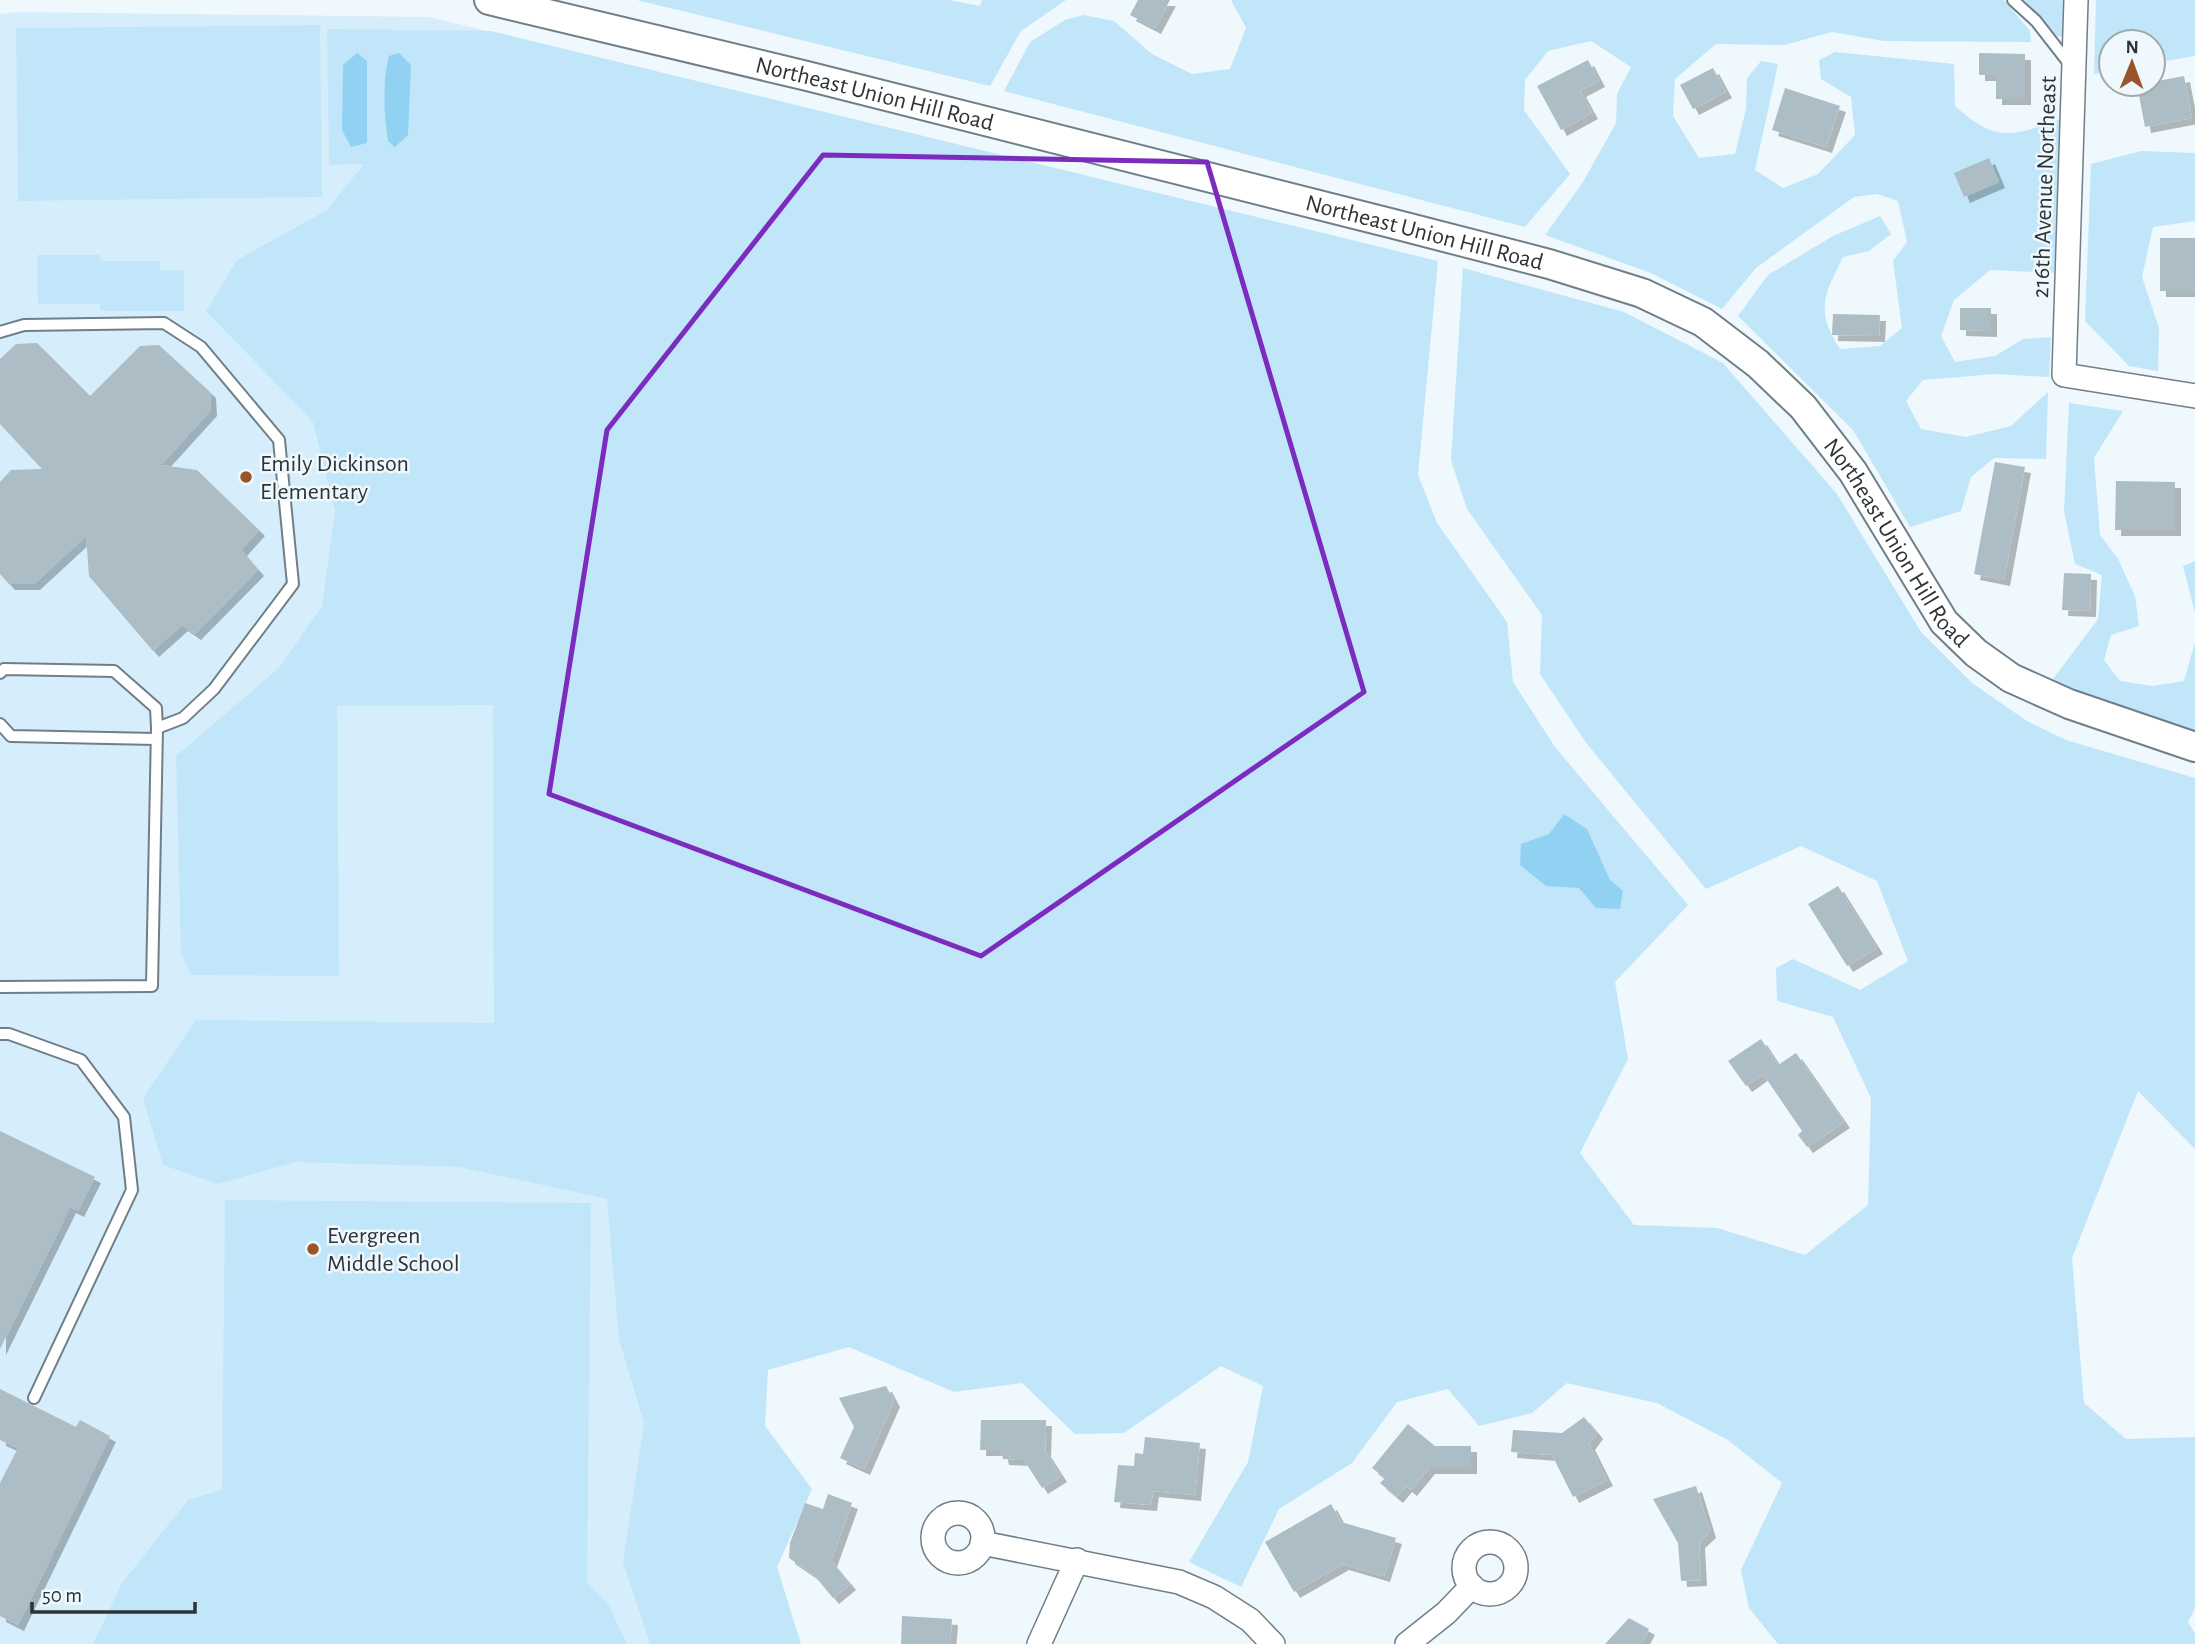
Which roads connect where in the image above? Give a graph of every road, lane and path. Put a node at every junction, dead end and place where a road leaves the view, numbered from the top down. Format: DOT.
graph roads {
  1 [pos="489,0"];
  2 [pos="2013,0"];
  3 [pos="2076,0"];
  4 [pos="2074,70"];
  5 [pos="0,331"];
  6 [pos="2195,396"];
  7 [pos="0,673"];
  8 [pos="0,724"];
  9 [pos="156,734"];
  10 [pos="2195,747"];
  11 [pos="0,987"];
  12 [pos="0,1034"];
  13 [pos="34,1398"];
  14 [pos="982,1542"];
  15 [pos="1077,1560"];
  16 [pos="1472,1586"];
  17 [pos="1039,1644"];
  18 [pos="1273,1644"];
  19 [pos="1407,1644"];
  1 -- 10 [label="street, Northeast Union Hill Road"];
  2 -- 4 [label="lane"];
  3 -- 4 [label="street, 216th Avenue Northeast"];
  4 -- 6 [label="street, 216th Avenue Northeast"];
  5 -- 9 [label="lane"];
  7 -- 9 [label="lane"];
  8 -- 9 [label="lane"];
  9 -- 11 [label="lane"];
  12 -- 13 [label="lane"];
  14 -- 15 [label="street"];
  15 -- 17 [label="street"];
  15 -- 18 [label="street"];
  16 -- 19 [label="street"];
}
